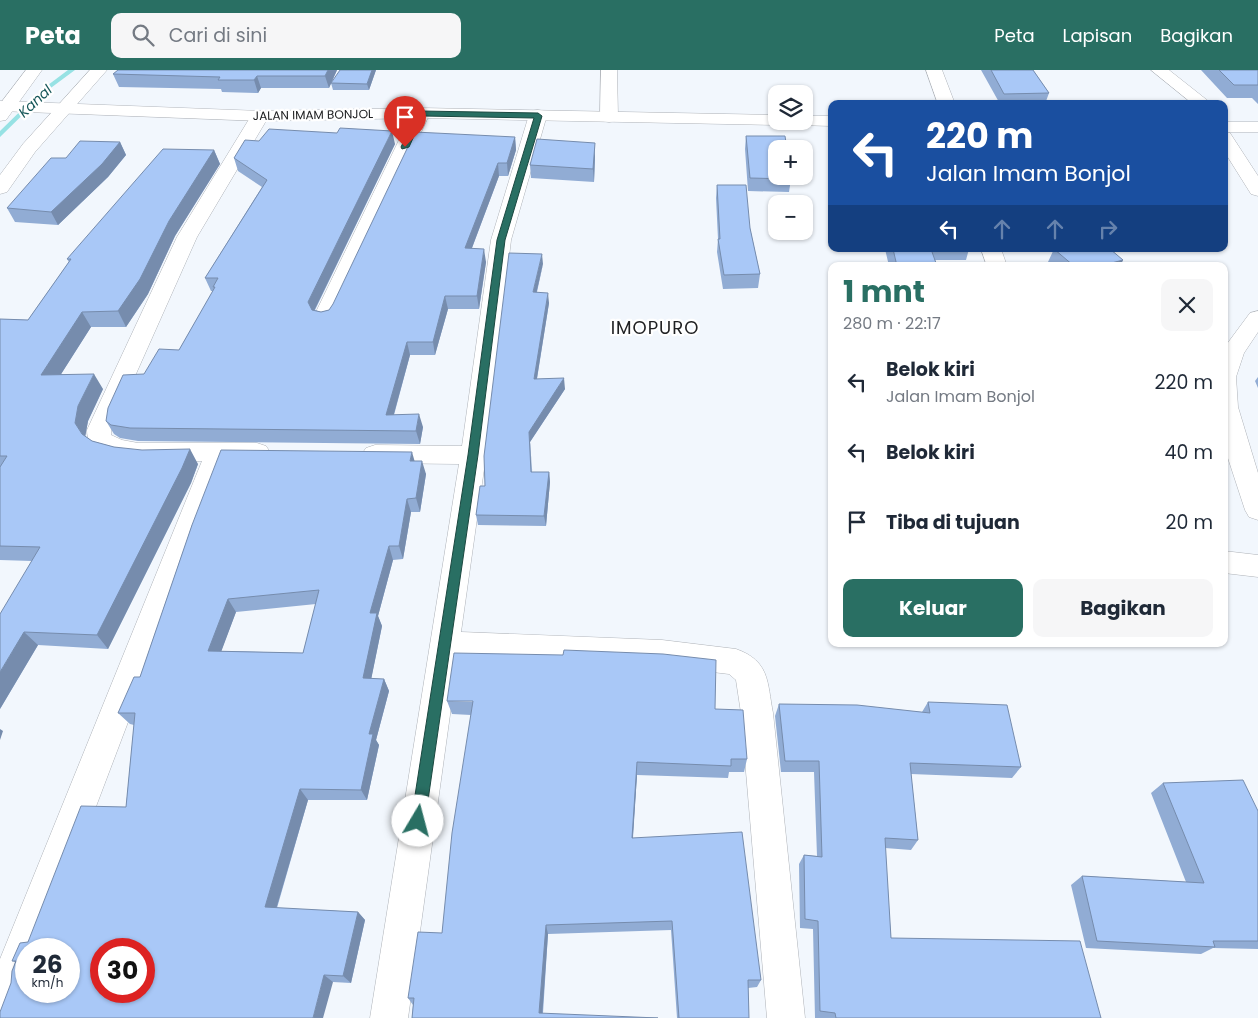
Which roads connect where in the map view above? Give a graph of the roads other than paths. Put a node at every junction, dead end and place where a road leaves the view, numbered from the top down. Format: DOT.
graph roads {
  1 [pos="34,70"];
  2 [pos="99,70"];
  3 [pos="609,70"];
  4 [pos="934,70"];
  5 [pos="1159,70"];
  6 [pos="945,100"];
  7 [pos="1199,100"];
  8 [pos="60,107"];
  9 [pos="3,109"];
  10 [pos="421,113"];
  11 [pos="260,116"];
  12 [pos="538,116"];
  13 [pos="610,117"];
  14 [pos="768,120"];
  15 [pos="813,121"];
  16 [pos="828,121"];
  17 [pos="1258,127"];
  18 [pos="1228,128"];
  19 [pos="1228,132"];
  20 [pos="0,188"];
  21 [pos="1258,190"];
  22 [pos="325,316"];
  23 [pos="1258,318"];
  24 [pos="1228,365"];
  25 [pos="1228,411"];
  26 [pos="218,452"];
  27 [pos="277,452"];
  28 [pos="356,454"];
  29 [pos="473,455"];
  30 [pos="1258,510"];
  31 [pos="1228,562"];
  32 [pos="1258,566"];
  33 [pos="444,644"];
  34 [pos="0,1007"];
  35 [pos="389,1018"];
  36 [pos="786,1018"];
  1 -- 9 [label="street"];
  2 -- 8 [label="street"];
  3 -- 13 [label="street"];
  4 -- 6 [label="street"];
  5 -- 7 [label="street"];
  8 -- 9 [label="street, JALAN IMAM BONJOL"];
  8 -- 11 [label="street, JALAN IMAM BONJOL"];
  8 -- 20 [label="street"];
  10 -- 11 [label="street, JALAN IMAM BONJOL"];
  10 -- 12 [label="street, JALAN IMAM BONJOL"];
  10 -- 22 [label="street"];
  11 -- 26 [label="street"];
  12 -- 13 [label="street, JALAN IMAM BONJOL"];
  12 -- 29 [label="street"];
  13 -- 14 [label="street, JALAN IMAM BONJOL"];
  15 -- 16 [label="street"];
  17 -- 18 [label="street"];
  19 -- 21 [label="street"];
  23 -- 24 [label="street"];
  25 -- 30 [label="street"];
  26 -- 27 [label="street"];
  26 -- 34 [label="street"];
  28 -- 29 [label="street"];
  29 -- 33 [label="street"];
  31 -- 32 [label="street"];
  33 -- 35 [label="street"];
  33 -- 36 [label="street"];
}
